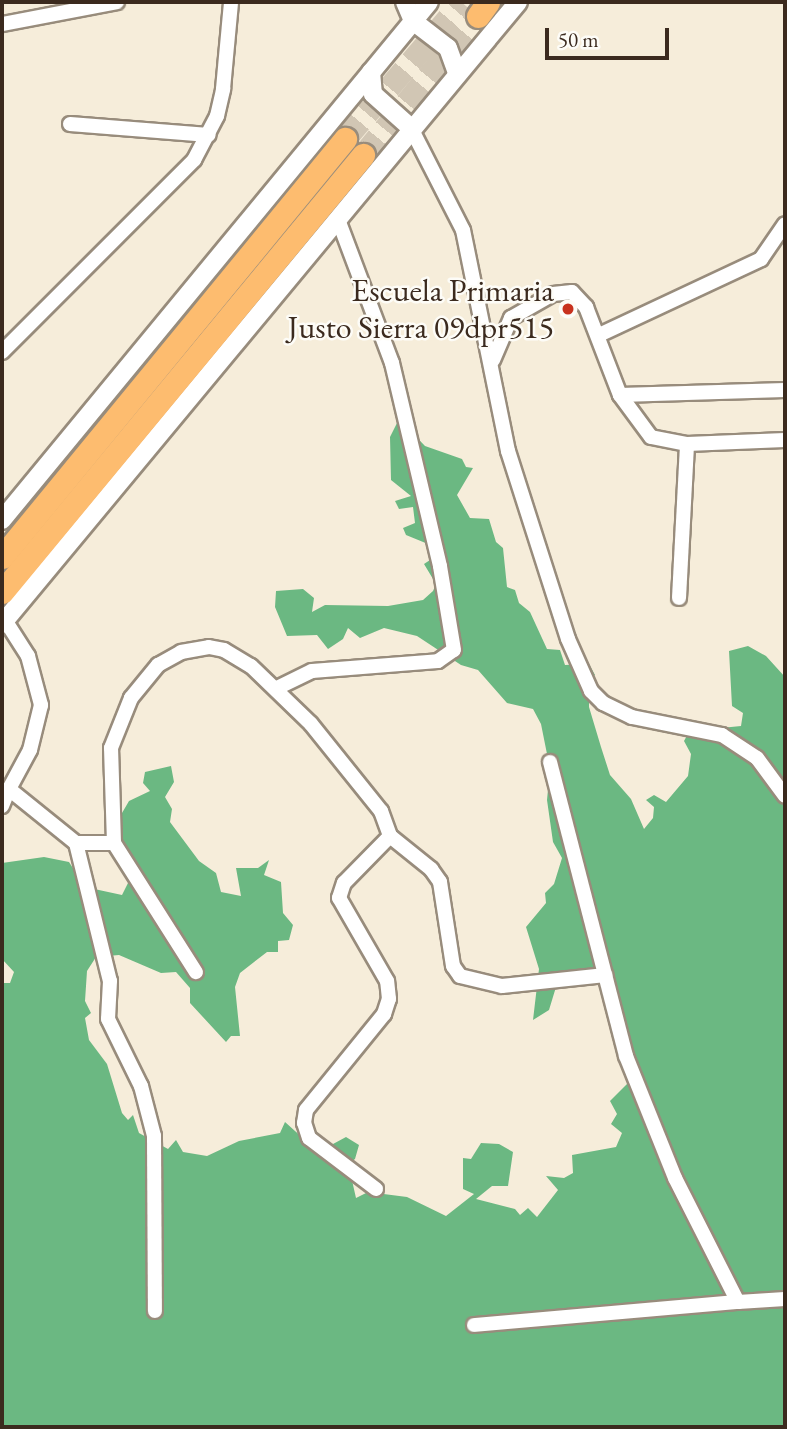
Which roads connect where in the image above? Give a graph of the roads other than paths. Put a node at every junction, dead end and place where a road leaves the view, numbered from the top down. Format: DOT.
graph roads {
  1 [pos="117,2"];
  2 [pos="231,2"];
  3 [pos="405,2"];
  4 [pos="429,2"];
  5 [pos="518,2"];
  6 [pos="70,6"];
  7 [pos="413,20"];
  8 [pos="2,24"];
  9 [pos="371,72"];
  10 [pos="457,73"];
  11 [pos="71,124"];
  12 [pos="411,128"];
  13 [pos="209,135"];
  14 [pos="345,139"];
  15 [pos="363,155"];
  16 [pos="338,219"];
  17 [pos="785,225"];
  18 [pos="599,335"];
  19 [pos="2,352"];
  20 [pos="492,362"];
  21 [pos="785,390"];
  22 [pos="620,395"];
  23 [pos="785,440"];
  24 [pos="687,444"];
  25 [pos="2,520"];
  26 [pos="2,557"];
  27 [pos="2,592"];
  28 [pos="679,598"];
  29 [pos="4,622"];
  30 [pos="277,688"];
  31 [pos="550,762"];
  32 [pos="9,789"];
  33 [pos="785,796"];
  34 [pos="2,806"];
  35 [pos="390,836"];
  36 [pos="76,843"];
  37 [pos="114,843"];
  38 [pos="196,972"];
  39 [pos="605,975"];
  40 [pos="376,1189"];
  41 [pos="785,1299"];
  42 [pos="738,1302"];
  43 [pos="155,1311"];
  44 [pos="474,1325"];
  1 -- 6 [label="street"];
  2 -- 13 [label="street"];
  3 -- 7 [label="street"];
  4 -- 7 [label="street"];
  5 -- 10 [label="street"];
  6 -- 8 [label="street"];
  7 -- 9 [label="street"];
  7 -- 10 [label="street"];
  9 -- 12 [label="street"];
  9 -- 25 [label="street"];
  10 -- 12 [label="street"];
  11 -- 13 [label="street"];
  12 -- 16 [label="street"];
  12 -- 20 [label="street"];
  13 -- 19 [label="street"];
  14 -- 26 [label="main road"];
  15 -- 27 [label="main road"];
  16 -- 29 [label="street"];
  16 -- 30 [label="street"];
  17 -- 18 [label="street"];
  18 -- 20 [label="street"];
  18 -- 22 [label="street"];
  20 -- 33 [label="street"];
  21 -- 22 [label="street"];
  22 -- 24 [label="street"];
  23 -- 24 [label="street"];
  24 -- 28 [label="street"];
  29 -- 32 [label="street"];
  30 -- 35 [label="street"];
  30 -- 37 [label="street"];
  31 -- 39 [label="street"];
  32 -- 34 [label="street"];
  32 -- 36 [label="street"];
  35 -- 39 [label="street"];
  35 -- 40 [label="street"];
  36 -- 37 [label="street"];
  36 -- 43 [label="street"];
  37 -- 38 [label="street"];
  39 -- 42 [label="street"];
  41 -- 42 [label="street"];
  42 -- 44 [label="street"];
}
